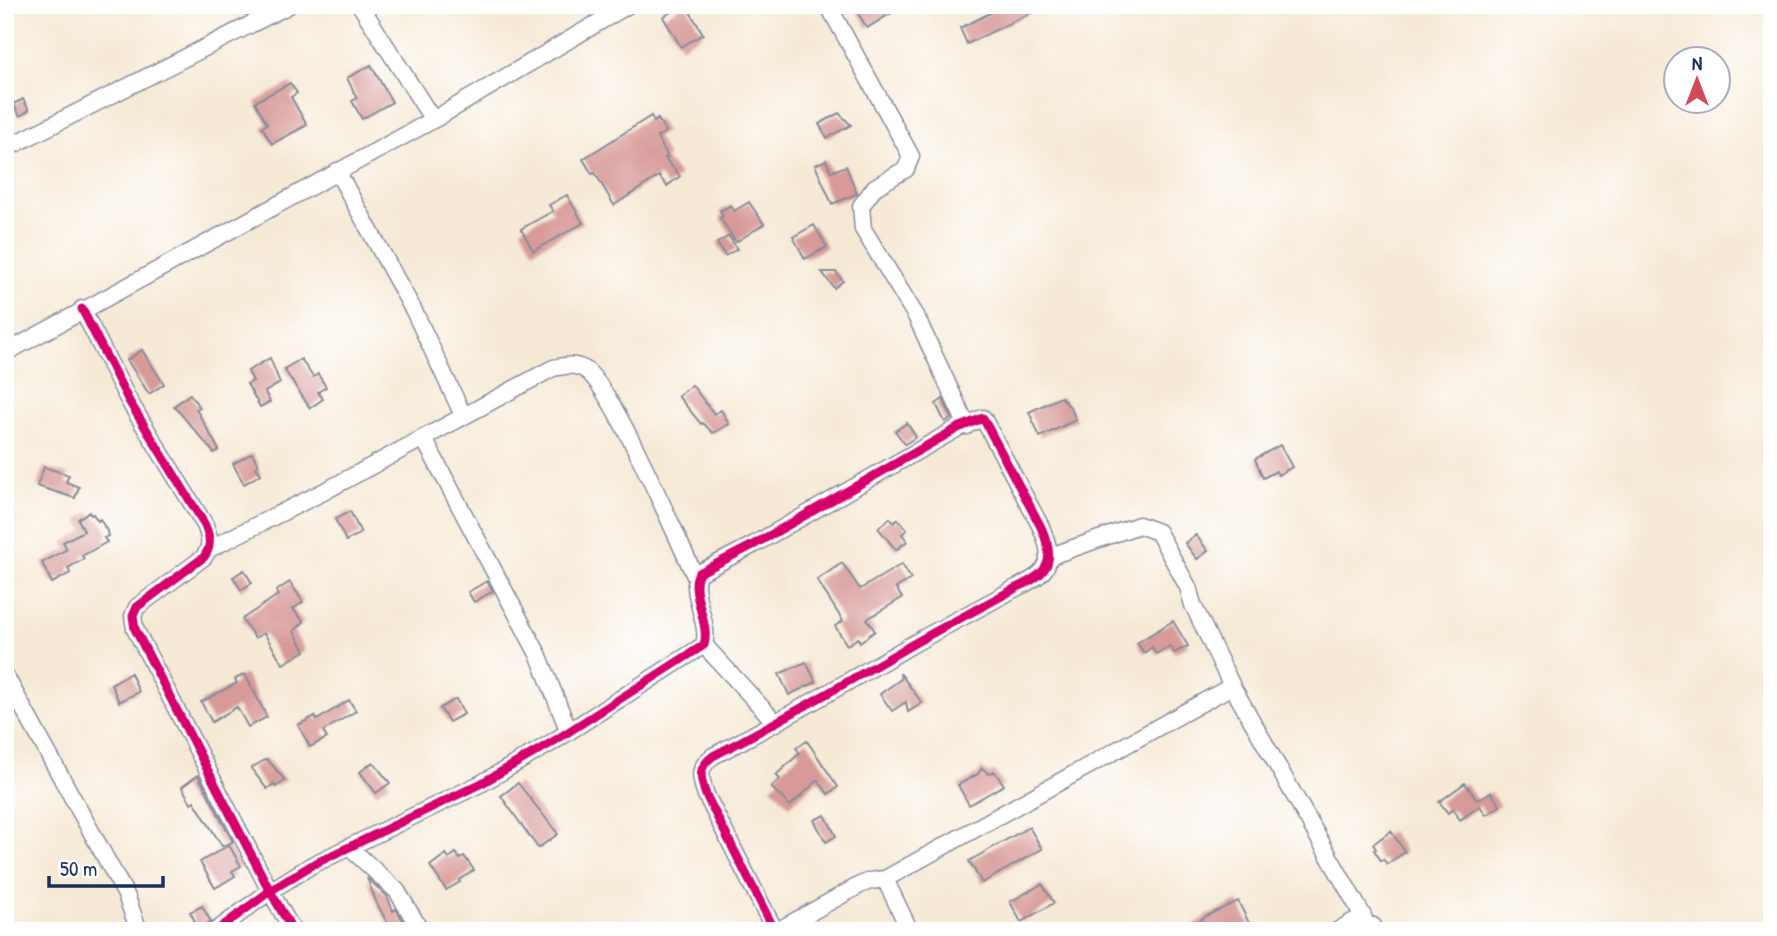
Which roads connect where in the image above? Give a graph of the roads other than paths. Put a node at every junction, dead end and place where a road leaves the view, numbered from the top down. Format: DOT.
graph roads {
  1 [pos="289,5"];
  2 [pos="360,5"];
  3 [pos="628,5"];
  4 [pos="828,5"];
  5 [pos="433,120"];
  6 [pos="5,149"];
  7 [pos="337,171"];
  8 [pos="82,309"];
  9 [pos="5,353"];
  10 [pos="463,415"];
  11 [pos="967,426"];
  12 [pos="424,439"];
  13 [pos="209,549"];
  14 [pos="1048,557"];
  15 [pos="696,578"];
  16 [pos="704,645"];
  17 [pos="5,676"];
  18 [pos="1233,685"];
  19 [pos="776,723"];
  20 [pos="569,732"];
  21 [pos="349,847"];
  22 [pos="885,879"];
  23 [pos="270,891"];
  24 [pos="1363,916"];
  25 [pos="139,931"];
  26 [pos="216,931"];
  27 [pos="293,931"];
  28 [pos="421,931"];
  29 [pos="776,931"];
  30 [pos="910,931"];
  31 [pos="1338,931"];
  32 [pos="1375,931"];
  1 -- 6 [label="street"];
  2 -- 5 [label="street"];
  3 -- 5 [label="street"];
  4 -- 11 [label="street"];
  5 -- 7 [label="street"];
  7 -- 8 [label="street"];
  7 -- 10 [label="street"];
  8 -- 9 [label="street"];
  8 -- 13 [label="street"];
  10 -- 12 [label="street"];
  10 -- 15 [label="street"];
  11 -- 14 [label="street"];
  11 -- 15 [label="street"];
  12 -- 13 [label="street"];
  12 -- 20 [label="street"];
  13 -- 23 [label="street"];
  14 -- 18 [label="street"];
  14 -- 19 [label="street"];
  15 -- 16 [label="street"];
  16 -- 19 [label="street"];
  16 -- 20 [label="street"];
  17 -- 25 [label="street"];
  18 -- 22 [label="street"];
  18 -- 24 [label="street"];
  19 -- 29 [label="street"];
  20 -- 21 [label="street"];
  21 -- 23 [label="street"];
  21 -- 28 [label="street"];
  22 -- 29 [label="street"];
  22 -- 30 [label="street"];
  23 -- 26 [label="street"];
  23 -- 27 [label="street"];
  24 -- 31 [label="street"];
  24 -- 32 [label="street"];
}
